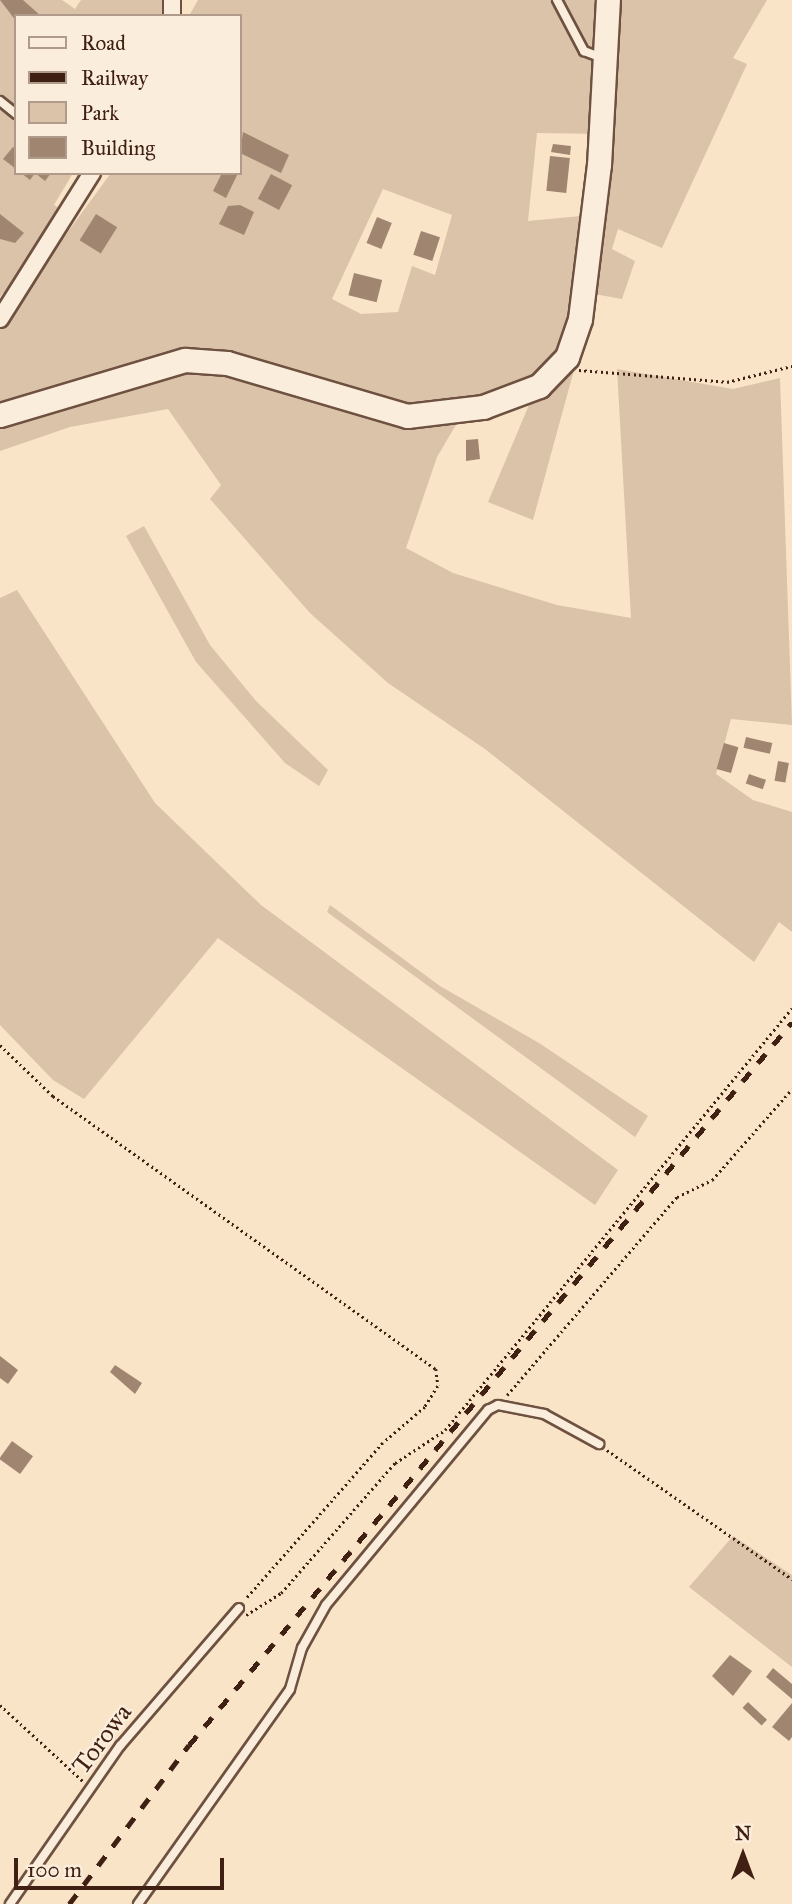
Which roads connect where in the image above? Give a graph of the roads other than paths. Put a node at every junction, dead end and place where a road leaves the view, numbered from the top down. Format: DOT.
graph roads {
  1 [pos="557,0"];
  2 [pos="608,0"];
  3 [pos="606,58"];
  4 [pos="91,175"];
  5 [pos="0,319"];
  6 [pos="0,415"];
  7 [pos="599,1444"];
  8 [pos="239,1608"];
  9 [pos="10,1904"];
  10 [pos="138,1904"];
  1 -- 3 [label="lane"];
  2 -- 3 [label="street"];
  3 -- 6 [label="street"];
  4 -- 5 [label="street"];
  7 -- 10 [label="lane"];
  8 -- 9 [label="lane, Torowa"];
}
